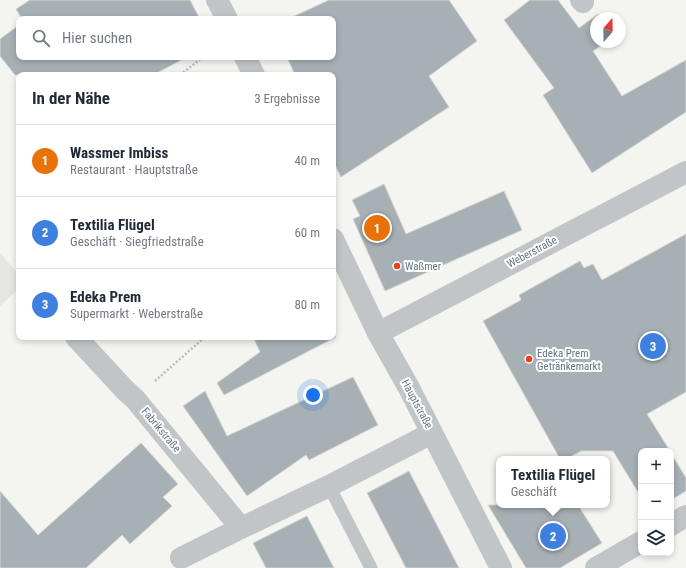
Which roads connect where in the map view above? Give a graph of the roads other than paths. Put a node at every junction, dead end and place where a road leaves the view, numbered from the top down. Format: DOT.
graph roads {
  1 [pos="217,0"];
  2 [pos="225,16"];
  3 [pos="246,60"];
  4 [pos="252,72"];
  5 [pos="686,172"];
  6 [pos="336,245"];
  7 [pos="378,333"];
  8 [pos="79,340"];
  9 [pos="432,433"];
  10 [pos="329,486"];
  11 [pos="686,516"];
  12 [pos="674,523"];
  13 [pos="241,528"];
  14 [pos="638,544"];
  15 [pos="184,563"];
  16 [pos="372,568"];
  17 [pos="501,568"];
  18 [pos="596,568"];
  1 -- 2 [label="street"];
  3 -- 4 [label="street"];
  5 -- 7 [label="street, Weberstraße"];
  6 -- 7 [label="street, Hauptstraße"];
  7 -- 9 [label="street, Hauptstraße"];
  8 -- 13 [label="street, Fabrikstraße"];
  9 -- 10 [label="street"];
  9 -- 17 [label="street, Hauptstraße"];
  10 -- 13 [label="street"];
  10 -- 16 [label="lane"];
  11 -- 12 [label="street"];
  13 -- 15 [label="street"];
  14 -- 18 [label="street"];
}
